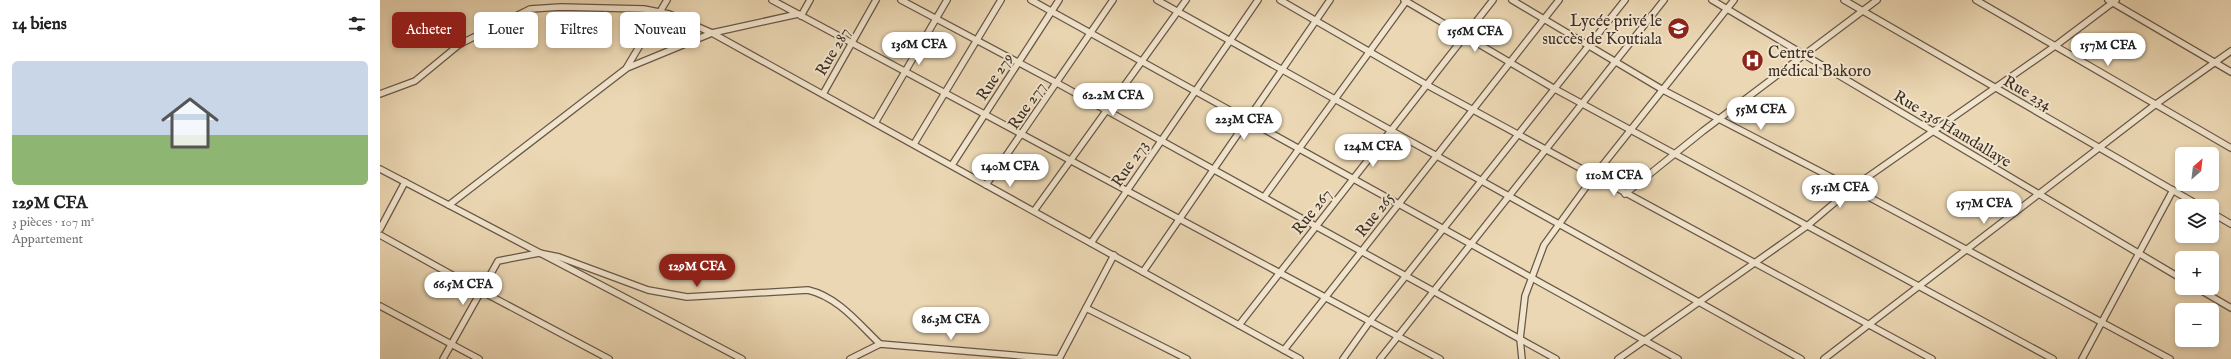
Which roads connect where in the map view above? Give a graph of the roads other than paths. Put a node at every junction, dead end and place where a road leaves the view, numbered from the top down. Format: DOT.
graph roads {
  1 [pos="667,0"];
  2 [pos="772,0"];
  3 [pos="810,0"];
  4 [pos="876,0"];
  5 [pos="901,0"];
  6 [pos="947,0"];
  7 [pos="1001,0"];
  8 [pos="1031,0"];
  9 [pos="1059,0"];
  10 [pos="1113,0"];
  11 [pos="1157,0"];
  12 [pos="1186,0"];
  13 [pos="1258,0"];
  14 [pos="1280,0"];
  15 [pos="1330,0"];
  16 [pos="1405,0"];
  17 [pos="1493,0"];
  18 [pos="1512,0"];
  19 [pos="1558,0"];
  20 [pos="1625,0"];
  21 [pos="1664,0"];
  22 [pos="1712,0"];
  23 [pos="1734,0"];
  24 [pos="1844,0"];
  25 [pos="1877,0"];
  26 [pos="1976,0"];
  27 [pos="2112,1"];
  28 [pos="1727,9"];
  29 [pos="1178,11"];
  30 [pos="1862,11"];
  31 [pos="660,12"];
  32 [pos="1052,12"];
  33 [pos="800,15"];
  34 [pos="936,19"];
  35 [pos="1544,19"];
  36 [pos="1316,21"];
  37 [pos="700,28"];
  38 [pos="712,33"];
  39 [pos="1091,33"];
  40 [pos="1464,37"];
  41 [pos="976,40"];
  42 [pos="1230,40"];
  43 [pos="852,43"];
  44 [pos="1590,46"];
  45 [pos="2055,46"];
  46 [pos="639,48"];
  47 [pos="2231,51"];
  48 [pos="1369,52"];
  49 [pos="1803,54"];
  50 [pos="1142,61"];
  51 [pos="1615,61"];
  52 [pos="1018,62"];
  53 [pos="2215,62"];
  54 [pos="1509,63"];
  55 [pos="627,68"];
  56 [pos="1282,69"];
  57 [pos="905,72"];
  58 [pos="2231,72"];
  59 [pos="1057,83"];
  60 [pos="1427,85"];
  61 [pos="1995,88"];
  62 [pos="1555,89"];
  63 [pos="1195,90"];
  64 [pos="1663,90"];
  65 [pos="944,92"];
  66 [pos="380,94"];
  67 [pos="822,94"];
  68 [pos="1335,99"];
  69 [pos="1582,104"];
  70 [pos="2156,104"];
  71 [pos="1107,110"];
  72 [pos="1472,110"];
  73 [pos="985,114"];
  74 [pos="1720,119"];
  75 [pos="1248,120"];
  76 [pos="875,123"];
  77 [pos="1631,130"];
  78 [pos="1391,131"];
  79 [pos="1932,131"];
  80 [pos="1022,134"];
  81 [pos="1519,135"];
  82 [pos="1161,140"];
  83 [pos="914,144"];
  84 [pos="2099,147"];
  85 [pos="1300,148"];
  86 [pos="2231,148"];
  87 [pos="1546,149"];
  88 [pos="1675,154"];
  89 [pos="1436,156"];
  90 [pos="1071,160"];
  91 [pos="952,165"];
  92 [pos="380,169"];
  93 [pos="1214,170"];
  94 [pos="1594,176"];
  95 [pos="1354,178"];
  96 [pos="405,182"];
  97 [pos="1482,182"];
  98 [pos="986,185"];
  99 [pos="1852,188"];
  100 [pos="1126,190"];
  101 [pos="2173,190"];
  102 [pos="1625,194"];
  103 [pos="2038,194"];
  104 [pos="1264,197"];
  105 [pos="1509,197"];
  106 [pos="2188,199"];
  107 [pos="1399,204"];
  108 [pos="448,205"];
  109 [pos="1034,211"];
  110 [pos="2219,217"];
  111 [pos="1180,219"];
  112 [pos="2231,224"];
  113 [pos="1559,225"];
  114 [pos="1316,226"];
  115 [pos="1807,226"];
  116 [pos="1444,228"];
  117 [pos="380,229"];
  118 [pos="380,235"];
  119 [pos="1091,243"];
  120 [pos="1472,244"];
  121 [pos="1966,250"];
  122 [pos="1361,251"];
  123 [pos="539,253"];
  124 [pos="2139,254"];
  125 [pos="1114,255"];
  126 [pos="1752,263"];
  127 [pos="1143,272"];
  128 [pos="1280,273"];
  129 [pos="2175,275"];
  130 [pos="1406,276"];
  131 [pos="1531,276"];
  132 [pos="1919,286"];
  133 [pos="481,291"];
  134 [pos="1434,291"];
  135 [pos="2209,295"];
  136 [pos="1325,298"];
  137 [pos="1698,303"];
  138 [pos="380,306"];
  139 [pos="1086,308"];
  140 [pos="2231,308"];
  141 [pos="1370,321"];
  142 [pos="2102,323"];
  143 [pos="1869,324"];
  144 [pos="1239,325"];
  145 [pos="1398,336"];
  146 [pos="1520,339"];
  147 [pos="1646,341"];
  148 [pos="451,344"];
  149 [pos="880,344"];
  150 [pos="1284,350"];
  151 [pos="443,359"];
  152 [pos="479,359"];
  153 [pos="609,359"];
  154 [pos="742,359"];
  155 [pos="850,359"];
  156 [pos="1187,359"];
  157 [pos="1300,359"];
  158 [pos="1343,359"];
  159 [pos="1380,359"];
  160 [pos="1440,359"];
  161 [pos="1522,359"];
  162 [pos="1556,359"];
  163 [pos="1618,359"];
  164 [pos="1678,359"];
  165 [pos="1801,359"];
  166 [pos="1824,359"];
  167 [pos="1932,359"];
  168 [pos="2053,359"];
  169 [pos="2082,359"];
  170 [pos="2170,359"];
  1 -- 31 [label="street"];
  2 -- 33 [label="street"];
  3 -- 33 [label="street"];
  4 -- 43 [label="street, Rue 287"];
  5 -- 34 [label="street"];
  6 -- 34 [label="street"];
  7 -- 41 [label="street"];
  8 -- 32 [label="street"];
  9 -- 32 [label="street, Rue 279"];
  10 -- 39 [label="street, Rue 277"];
  11 -- 29 [label="street"];
  12 -- 29 [label="street"];
  13 -- 42 [label="street, Rue 273"];
  14 -- 36 [label="street"];
  15 -- 36 [label="street"];
  16 -- 40 [label="street"];
  16 -- 48 [label="street"];
  17 -- 40 [label="street, Rue 267"];
  18 -- 35 [label="street"];
  19 -- 35 [label="street, Rue 265"];
  20 -- 44 [label="street"];
  21 -- 51 [label="street"];
  22 -- 28 [label="street, Rue 236 Hamdallaye"];
  23 -- 28 [label="street"];
  24 -- 30 [label="street, Rue 234"];
  25 -- 30 [label="street"];
  26 -- 45 [label="street"];
  27 -- 45 [label="street"];
  27 -- 53 [label="street"];
  28 -- 49 [label="street, Rue 236 Hamdallaye"];
  28 -- 64 [label="street"];
  29 -- 42 [label="street"];
  29 -- 50 [label="street"];
  30 -- 49 [label="street"];
  30 -- 61 [label="street, Rue 234"];
  31 -- 66 [label="street"];
  32 -- 39 [label="street"];
  32 -- 52 [label="street, Rue 279"];
  33 -- 38 [label="street"];
  33 -- 43 [label="street"];
  34 -- 41 [label="street"];
  34 -- 57 [label="street"];
  35 -- 44 [label="street"];
  35 -- 54 [label="street, Rue 265"];
  36 -- 48 [label="street"];
  36 -- 56 [label="street"];
  37 -- 38 [label="street"];
  38 -- 55 [label="street"];
  38 -- 67 [label="street"];
  39 -- 50 [label="street"];
  39 -- 59 [label="street, Rue 277"];
  40 -- 54 [label="street"];
  40 -- 60 [label="street, Rue 267"];
  41 -- 52 [label="street"];
  41 -- 65 [label="street"];
  42 -- 56 [label="street"];
  42 -- 63 [label="street, Rue 273"];
  43 -- 57 [label="street"];
  43 -- 67 [label="street, Rue 287"];
  44 -- 51 [label="street"];
  44 -- 62 [label="street"];
  45 -- 61 [label="street"];
  45 -- 70 [label="street"];
  46 -- 55 [label="street"];
  47 -- 53 [label="street"];
  48 -- 60 [label="street"];
  48 -- 68 [label="street"];
  49 -- 74 [label="street"];
  49 -- 79 [label="street, Rue 236 Hamdallaye"];
  50 -- 63 [label="street"];
  50 -- 71 [label="street"];
  51 -- 64 [label="street"];
  51 -- 69 [label="street"];
  52 -- 59 [label="street"];
  52 -- 73 [label="street, Rue 279"];
  53 -- 58 [label="street"];
  53 -- 70 [label="street"];
  54 -- 62 [label="street"];
  54 -- 72 [label="street, Rue 265"];
  55 -- 108 [label="street"];
  56 -- 68 [label="street"];
  56 -- 75 [label="street"];
  57 -- 65 [label="street"];
  57 -- 76 [label="street"];
  59 -- 71 [label="street"];
  59 -- 80 [label="street, Rue 277"];
  60 -- 72 [label="street"];
  60 -- 78 [label="street, Rue 267"];
  61 -- 79 [label="street"];
  61 -- 84 [label="street, Rue 234"];
  62 -- 69 [label="street"];
  62 -- 81 [label="street"];
  63 -- 75 [label="street"];
  63 -- 82 [label="street, Rue 273"];
  64 -- 74 [label="street"];
  64 -- 77 [label="street"];
  65 -- 73 [label="street"];
  65 -- 83 [label="street"];
  67 -- 76 [label="street"];
  68 -- 78 [label="street"];
  68 -- 85 [label="street"];
  69 -- 77 [label="street"];
  69 -- 87 [label="street"];
  70 -- 84 [label="street"];
  70 -- 86 [label="street"];
  71 -- 82 [label="street"];
  71 -- 90 [label="street"];
  72 -- 81 [label="street"];
  72 -- 89 [label="street, Rue 265"];
  73 -- 80 [label="street"];
  73 -- 91 [label="street, Rue 279"];
  74 -- 88 [label="street"];
  74 -- 99 [label="street"];
  75 -- 85 [label="street"];
  75 -- 93 [label="street"];
  76 -- 83 [label="street"];
  77 -- 88 [label="street"];
  77 -- 94 [label="street"];
  78 -- 89 [label="street"];
  78 -- 95 [label="street, Rue 267"];
  79 -- 99 [label="street"];
  79 -- 103 [label="street, Rue 236 Hamdallaye"];
  80 -- 90 [label="street"];
  80 -- 98 [label="street, Rue 277"];
  81 -- 87 [label="street"];
  81 -- 97 [label="street"];
  82 -- 93 [label="street"];
  82 -- 100 [label="street, Rue 273"];
  83 -- 91 [label="street"];
  84 -- 101 [label="street, Rue 234"];
  84 -- 103 [label="street"];
  85 -- 95 [label="street"];
  85 -- 104 [label="street"];
  87 -- 94 [label="street"];
  87 -- 105 [label="street"];
  88 -- 102 [label="street"];
  88 -- 115 [label="street"];
  89 -- 97 [label="street"];
  89 -- 107 [label="street, Rue 265"];
  90 -- 100 [label="street"];
  90 -- 109 [label="street"];
  91 -- 98 [label="street"];
  92 -- 96 [label="street"];
  93 -- 104 [label="street"];
  93 -- 111 [label="street"];
  94 -- 102 [label="street"];
  94 -- 113 [label="street"];
  95 -- 107 [label="street"];
  95 -- 114 [label="street, Rue 267"];
  96 -- 108 [label="street"];
  96 -- 117 [label="street"];
  97 -- 105 [label="street"];
  97 -- 116 [label="street"];
  98 -- 109 [label="street"];
  99 -- 115 [label="street"];
  99 -- 121 [label="street"];
  100 -- 111 [label="street"];
  100 -- 119 [label="street, Rue 273"];
  101 -- 106 [label="street, Rue 234"];
  101 -- 124 [label="street"];
  102 -- 126 [label="street"];
  103 -- 121 [label="street"];
  103 -- 124 [label="street, Rue 236 Hamdallaye"];
  104 -- 114 [label="street"];
  105 -- 113 [label="street"];
  105 -- 120 [label="street"];
  107 -- 116 [label="street"];
  107 -- 122 [label="street, Rue 265"];
  108 -- 123 [label="street"];
  109 -- 119 [label="street"];
  110 -- 112 [label="street"];
  111 -- 127 [label="street"];
  111 -- 128 [label="street"];
  113 -- 131 [label="street"];
  113 -- 137 [label="street"];
  114 -- 122 [label="street"];
  114 -- 128 [label="street, Rue 267"];
  115 -- 126 [label="street"];
  115 -- 132 [label="street"];
  116 -- 120 [label="street"];
  116 -- 130 [label="street"];
  118 -- 133 [label="street"];
  119 -- 125 [label="street"];
  120 -- 131 [label="street"];
  120 -- 134 [label="street"];
  121 -- 132 [label="street"];
  121 -- 142 [label="street"];
  122 -- 130 [label="street"];
  122 -- 136 [label="street, Rue 265"];
  123 -- 133 [label="street"];
  123 -- 149 [label="street"];
  123 -- 154 [label="street"];
  124 -- 129 [label="street, Rue 236 Hamdallaye"];
  124 -- 142 [label="street"];
  125 -- 127 [label="street"];
  125 -- 139 [label="street"];
  126 -- 137 [label="street"];
  126 -- 143 [label="street"];
  127 -- 144 [label="street"];
  128 -- 136 [label="street"];
  128 -- 144 [label="street, Rue 267"];
  130 -- 134 [label="street"];
  130 -- 141 [label="street"];
  131 -- 146 [label="street"];
  131 -- 147 [label="street"];
  132 -- 143 [label="street"];
  132 -- 168 [label="street"];
  133 -- 148 [label="street"];
  133 -- 153 [label="street"];
  134 -- 145 [label="street"];
  134 -- 146 [label="street"];
  135 -- 140 [label="street"];
  136 -- 141 [label="street"];
  136 -- 150 [label="street, Rue 265"];
  137 -- 147 [label="street"];
  137 -- 165 [label="street"];
  138 -- 148 [label="street"];
  139 -- 149 [label="street"];
  139 -- 156 [label="street"];
  141 -- 145 [label="street"];
  141 -- 158 [label="street"];
  142 -- 169 [label="street"];
  142 -- 170 [label="street"];
  143 -- 166 [label="street"];
  143 -- 167 [label="street"];
  144 -- 150 [label="street"];
  145 -- 159 [label="street"];
  145 -- 160 [label="street"];
  146 -- 161 [label="street"];
  146 -- 162 [label="street"];
  147 -- 163 [label="street"];
  147 -- 164 [label="street"];
  148 -- 151 [label="street"];
  148 -- 152 [label="street"];
  149 -- 155 [label="street"];
  150 -- 157 [label="street"];
}
